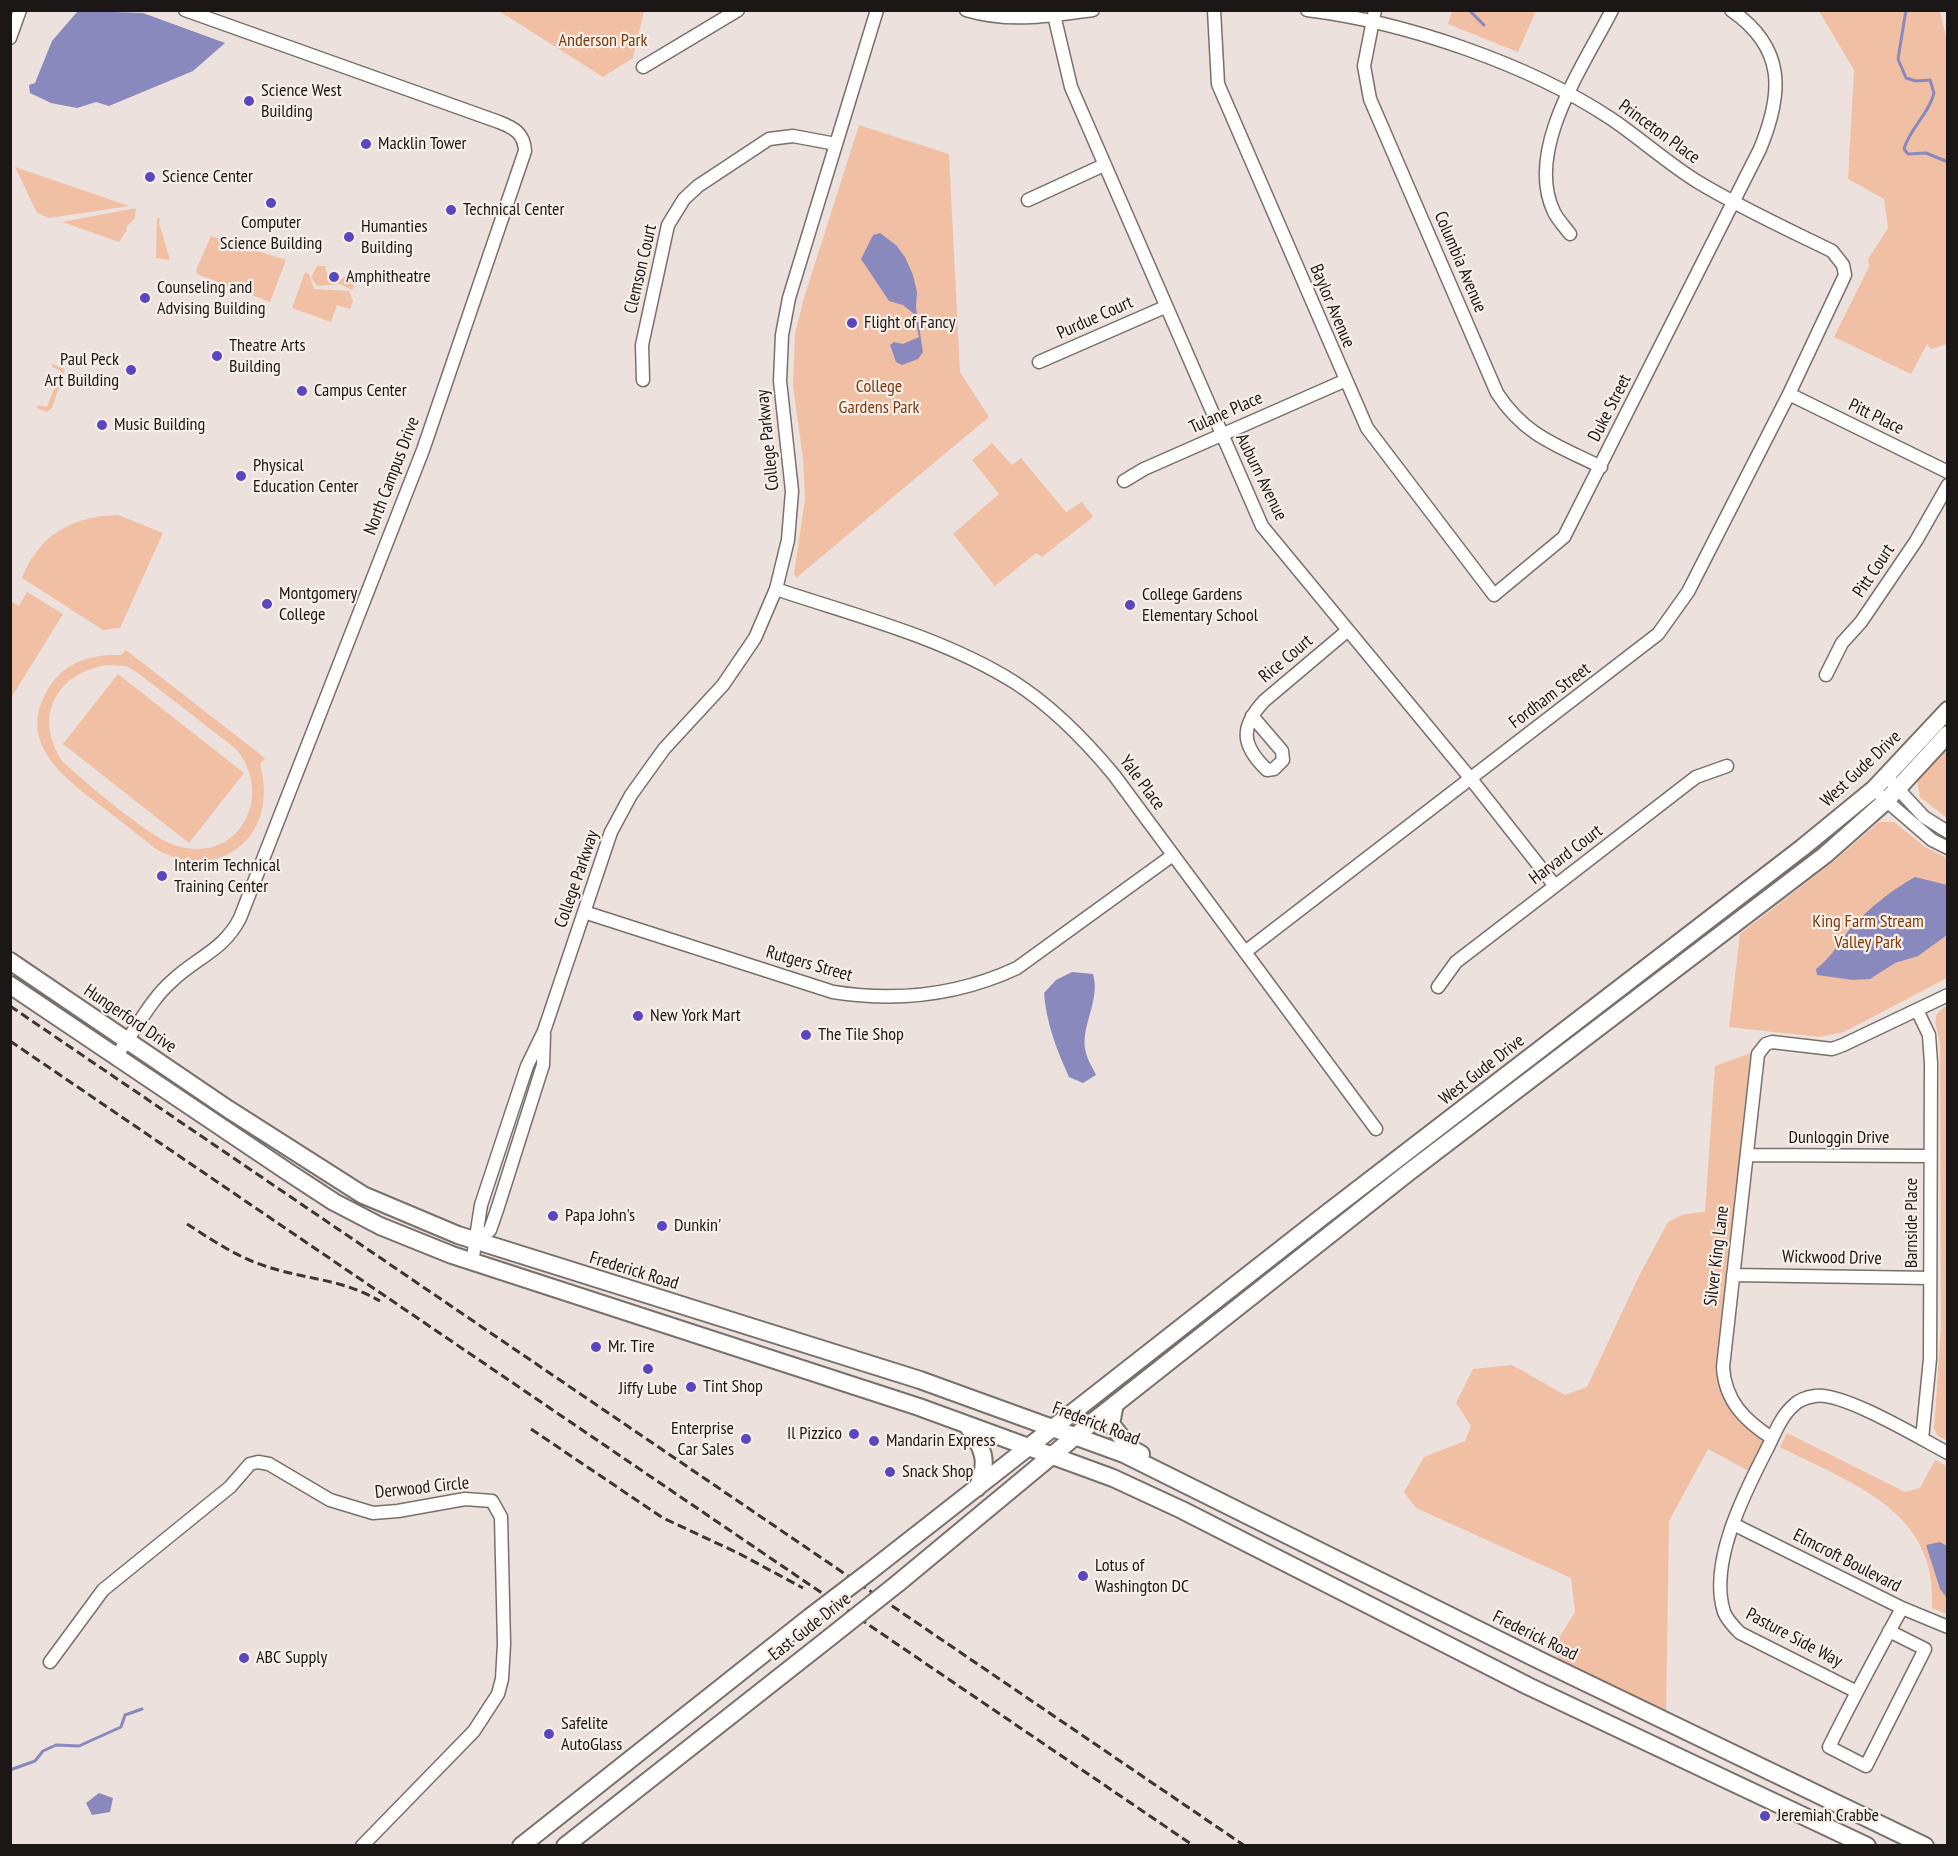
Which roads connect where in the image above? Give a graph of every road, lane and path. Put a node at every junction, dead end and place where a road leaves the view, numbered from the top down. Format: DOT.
graph roads {
  1 [pos="20,10"];
  2 [pos="185,10"];
  3 [pos="738,10"];
  4 [pos="877,10"];
  5 [pos="966,10"];
  6 [pos="1093,10"];
  7 [pos="1214,10"];
  8 [pos="1307,10"];
  9 [pos="1612,10"];
  10 [pos="1731,10"];
  11 [pos="1054,15"];
  12 [pos="1373,16"];
  13 [pos="10,38"];
  14 [pos="643,67"];
  15 [pos="1569,95"];
  16 [pos="836,144"];
  17 [pos="1104,165"];
  18 [pos="1028,200"];
  19 [pos="1733,201"];
  20 [pos="1570,234"];
  21 [pos="1165,307"];
  22 [pos="1039,362"];
  23 [pos="643,380"];
  24 [pos="1344,381"];
  25 [pos="1789,394"];
  26 [pos="1221,435"];
  27 [pos="1601,467"];
  28 [pos="1947,472"];
  29 [pos="1124,481"];
  30 [pos="1947,485"];
  31 [pos="1487,585"];
  32 [pos="776,590"];
  33 [pos="1347,631"];
  34 [pos="1826,675"];
  35 [pos="1947,710"];
  36 [pos="1252,716"];
  37 [pos="1947,734"];
  38 [pos="1727,766"];
  39 [pos="1886,776"];
  40 [pos="1472,779"];
  41 [pos="1874,789"];
  42 [pos="1892,795"];
  43 [pos="1947,832"];
  44 [pos="1947,848"];
  45 [pos="1173,855"];
  46 [pos="1555,886"];
  47 [pos="584,912"];
  48 [pos="1245,952"];
  49 [pos="10,961"];
  50 [pos="10,985"];
  51 [pos="1438,987"];
  52 [pos="1947,995"];
  53 [pos="1917,1010"];
  54 [pos="128,1041"];
  55 [pos="116,1056"];
  56 [pos="228,1109"];
  57 [pos="1376,1129"];
  58 [pos="1747,1155"];
  59 [pos="1930,1156"];
  60 [pos="477,1242"];
  61 [pos="472,1263"];
  62 [pos="1733,1275"];
  63 [pos="1930,1278"];
  64 [pos="1115,1404"];
  65 [pos="967,1425"];
  66 [pos="1052,1428"];
  67 [pos="1077,1436"];
  68 [pos="1772,1438"];
  69 [pos="1922,1439"];
  70 [pos="1029,1448"];
  71 [pos="1947,1453"];
  72 [pos="1053,1455"];
  73 [pos="1159,1472"];
  74 [pos="977,1488"];
  75 [pos="1733,1524"];
  76 [pos="1902,1608"];
  77 [pos="1947,1627"];
  78 [pos="1889,1631"];
  79 [pos="50,1662"];
  80 [pos="1857,1692"];
  81 [pos="376,1840"];
  82 [pos="362,1845"];
  83 [pos="522,1845"];
  84 [pos="565,1845"];
  85 [pos="1867,1845"];
  86 [pos="1925,1845"];
  1 -- 13 [label="street"];
  2 -- 54 [label="street, North Campus Drive"];
  3 -- 14 [label="street"];
  4 -- 16 [label="street, College Parkway"];
  5 -- 11 [label="street"];
  6 -- 11 [label="street"];
  7 -- 24 [label="street, Baylor Avenue"];
  8 -- 12 [label="street, Princeton Place"];
  9 -- 15 [label="street"];
  10 -- 19 [label="street, Duke Street"];
  11 -- 17 [label="street, Auburn Avenue"];
  12 -- 15 [label="street, Princeton Place"];
  12 -- 27 [label="street, Columbia Avenue"];
  15 -- 19 [label="street, Princeton Place"];
  15 -- 20 [label="street"];
  16 -- 23 [label="street, Clemson Court"];
  16 -- 32 [label="street, College Parkway"];
  17 -- 18 [label="street"];
  17 -- 21 [label="street, Auburn Avenue"];
  19 -- 25 [label="street, Princeton Place"];
  19 -- 27 [label="street, Duke Street"];
  21 -- 22 [label="street, Purdue Court"];
  21 -- 26 [label="street, Auburn Avenue"];
  24 -- 26 [label="street, Tulane Place"];
  24 -- 31 [label="street, Baylor Avenue"];
  25 -- 28 [label="street, Pitt Place"];
  25 -- 40 [label="street, Fordham Street"];
  26 -- 29 [label="street, Tulane Place"];
  26 -- 33 [label="street, Auburn Avenue"];
  27 -- 31 [label="street, Duke Street"];
  30 -- 34 [label="street, Pitt Court"];
  32 -- 45 [label="street, Yale Place"];
  32 -- 47 [label="street, College Parkway"];
  33 -- 36 [label="street, Rice Court"];
  33 -- 40 [label="street, Auburn Avenue"];
  35 -- 39 [label="main road, West Gude Drive"];
  37 -- 42 [label="main road, West Gude Drive"];
  38 -- 46 [label="street, Harvard Court"];
  39 -- 41 [label="main road, West Gude Drive"];
  39 -- 42 [label="street"];
  40 -- 46 [label="street, Auburn Avenue"];
  40 -- 48 [label="street, Fordham Street"];
  41 -- 42 [label="street"];
  41 -- 66 [label="main road, West Gude Drive"];
  42 -- 43 [label="street"];
  42 -- 44 [label="street"];
  42 -- 64 [label="main road, West Gude Drive"];
  45 -- 47 [label="street, Rutgers Street"];
  45 -- 48 [label="street, Yale Place"];
  46 -- 51 [label="street, Harvard Court"];
  47 -- 60 [label="street, College Parkway"];
  48 -- 57 [label="street, Yale Place"];
  49 -- 54 [label="main road, Hungerford Drive"];
  50 -- 55 [label="main road"];
  52 -- 53 [label="street"];
  53 -- 58 [label="street, Silver King Lane"];
  53 -- 59 [label="street, Barnside Place"];
  54 -- 55 [label="street, North Campus Drive"];
  54 -- 56 [label="main road, Hungerford Drive"];
  55 -- 61 [label="main road"];
  56 -- 60 [label="main road, Frederick Road"];
  58 -- 59 [label="street, Dunloggin Drive"];
  58 -- 62 [label="street, Silver King Lane"];
  59 -- 63 [label="street, Barnside Place"];
  60 -- 61 [label="street, College Parkway"];
  60 -- 66 [label="main road, Frederick Road"];
  61 -- 65 [label="main road"];
  62 -- 63 [label="street, Wickwood Drive"];
  62 -- 68 [label="street, Silver King Lane"];
  63 -- 69 [label="street, Barnside Place"];
  64 -- 67 [label="main road, West Gude Drive"];
  64 -- 73 [label="main road"];
  65 -- 70 [label="main road"];
  65 -- 74 [label="main road"];
  66 -- 67 [label="main road, Frederick Road"];
  66 -- 70 [label="main road, West Gude Drive"];
  67 -- 72 [label="main road, East Gude Drive"];
  67 -- 73 [label="main road, Frederick Road"];
  68 -- 69 [label="street, Pasture Side Way"];
  68 -- 75 [label="street, Pasture Side Way"];
  69 -- 71 [label="street, Pasture Side Way"];
  70 -- 72 [label="main road"];
  70 -- 74 [label="main road, East Gude Drive"];
  72 -- 84 [label="main road, East Gude Drive, bridge"];
  72 -- 85 [label="main road"];
  73 -- 86 [label="main road, Frederick Road"];
  74 -- 83 [label="main road, East Gude Drive, bridge"];
  75 -- 76 [label="street, Elmcroft Boulevard"];
  75 -- 80 [label="street, Pasture Side Way"];
  76 -- 77 [label="street, Elmcroft Boulevard"];
  76 -- 78 [label="street"];
  78 -- 80 [label="street"];
  78 -- 80 [label="street"];
  79 -- 81 [label="street, Derwood Circle"];
  81 -- 82 [label="street, Derwood Circle"];
}
